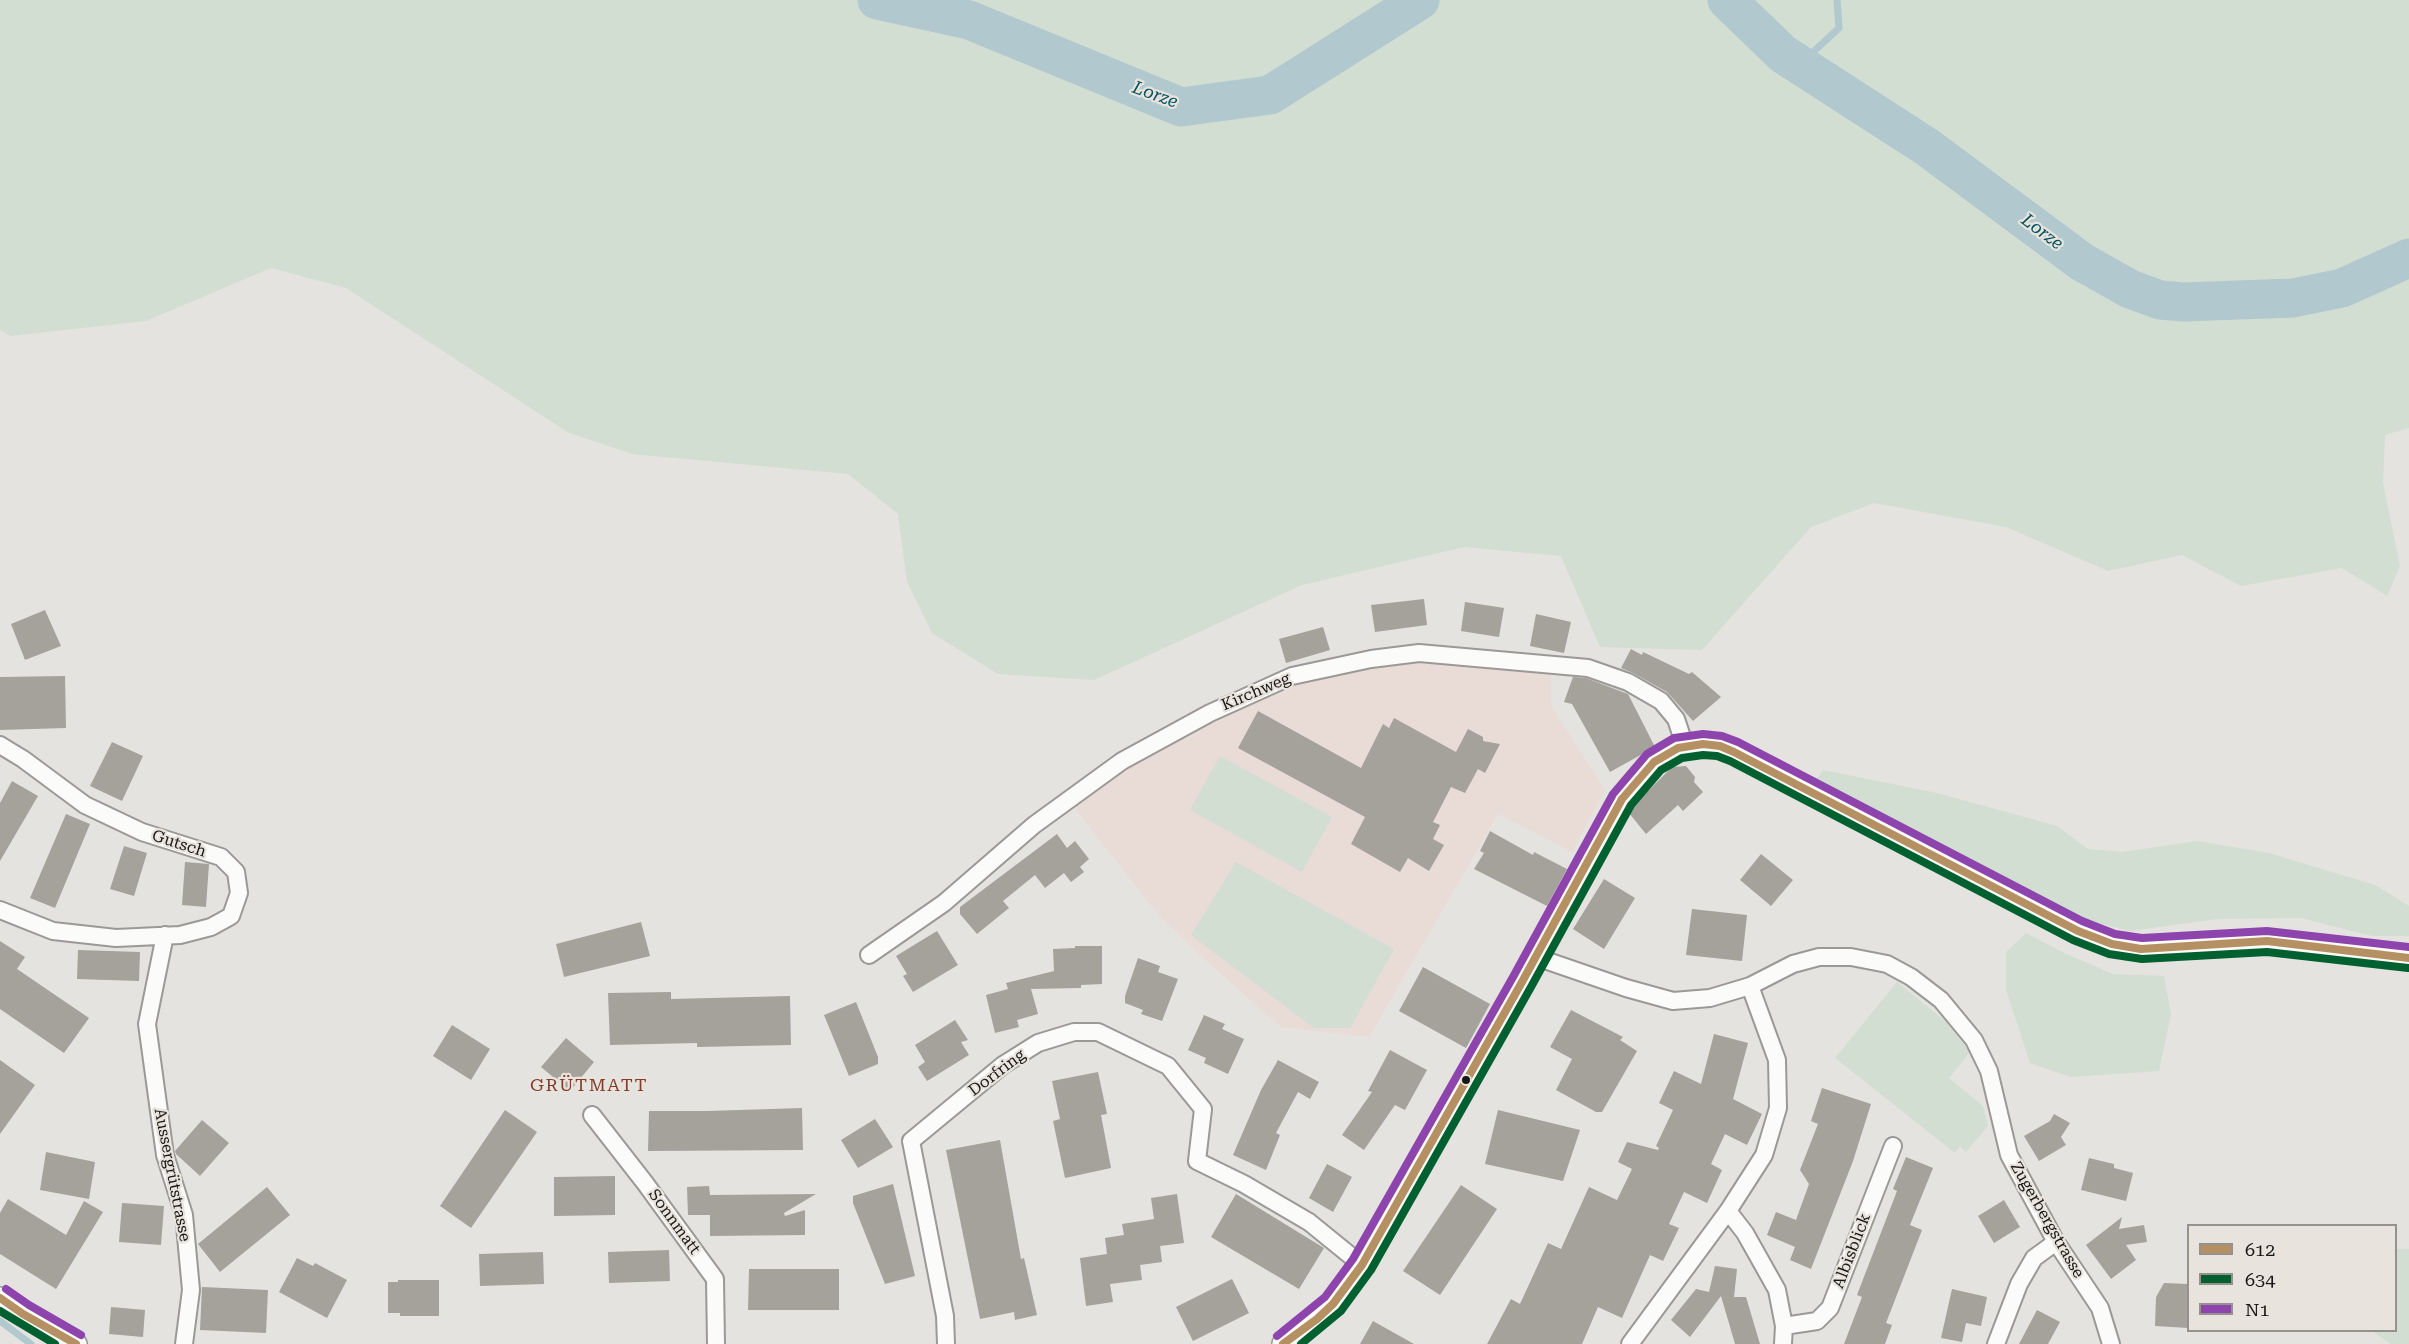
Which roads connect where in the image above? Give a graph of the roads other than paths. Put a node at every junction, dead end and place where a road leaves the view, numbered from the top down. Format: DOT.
graph roads {
  1 [pos="0,745"];
  2 [pos="1685,746"];
  3 [pos="0,910"];
  4 [pos="165,936"];
  5 [pos="869,954"];
  6 [pos="1536,957"];
  7 [pos="2409,958"];
  8 [pos="1750,986"];
  9 [pos="592,1115"];
  10 [pos="1893,1146"];
  11 [pos="1728,1211"];
  12 [pos="2056,1242"];
  13 [pos="1362,1265"];
  14 [pos="0,1298"];
  15 [pos="1784,1326"];
  16 [pos="76,1344"];
  17 [pos="184,1344"];
  18 [pos="716,1344"];
  19 [pos="946,1344"];
  20 [pos="1283,1344"];
  21 [pos="1630,1344"];
  22 [pos="1783,1344"];
  23 [pos="1996,1344"];
  24 [pos="2111,1344"];
  1 -- 4 [label="street, Gutsch"];
  2 -- 5 [label="street, Kirchweg"];
  2 -- 6 [label="street"];
  2 -- 7 [label="street"];
  3 -- 4 [label="street, Gutsch"];
  4 -- 17 [label="street, Aussergrütstrasse"];
  6 -- 8 [label="street, Zugerbergstrasse"];
  6 -- 13 [label="street"];
  8 -- 11 [label="street"];
  8 -- 12 [label="street, Zugerbergstrasse"];
  9 -- 18 [label="street, Sonnmatt"];
  10 -- 15 [label="street, Albisblick"];
  11 -- 15 [label="street"];
  11 -- 21 [label="street"];
  12 -- 23 [label="street"];
  12 -- 24 [label="street, Zugerbergstrasse"];
  13 -- 19 [label="street, Dorfring"];
  13 -- 20 [label="street"];
  14 -- 16 [label="street"];
  15 -- 22 [label="street"];
}
